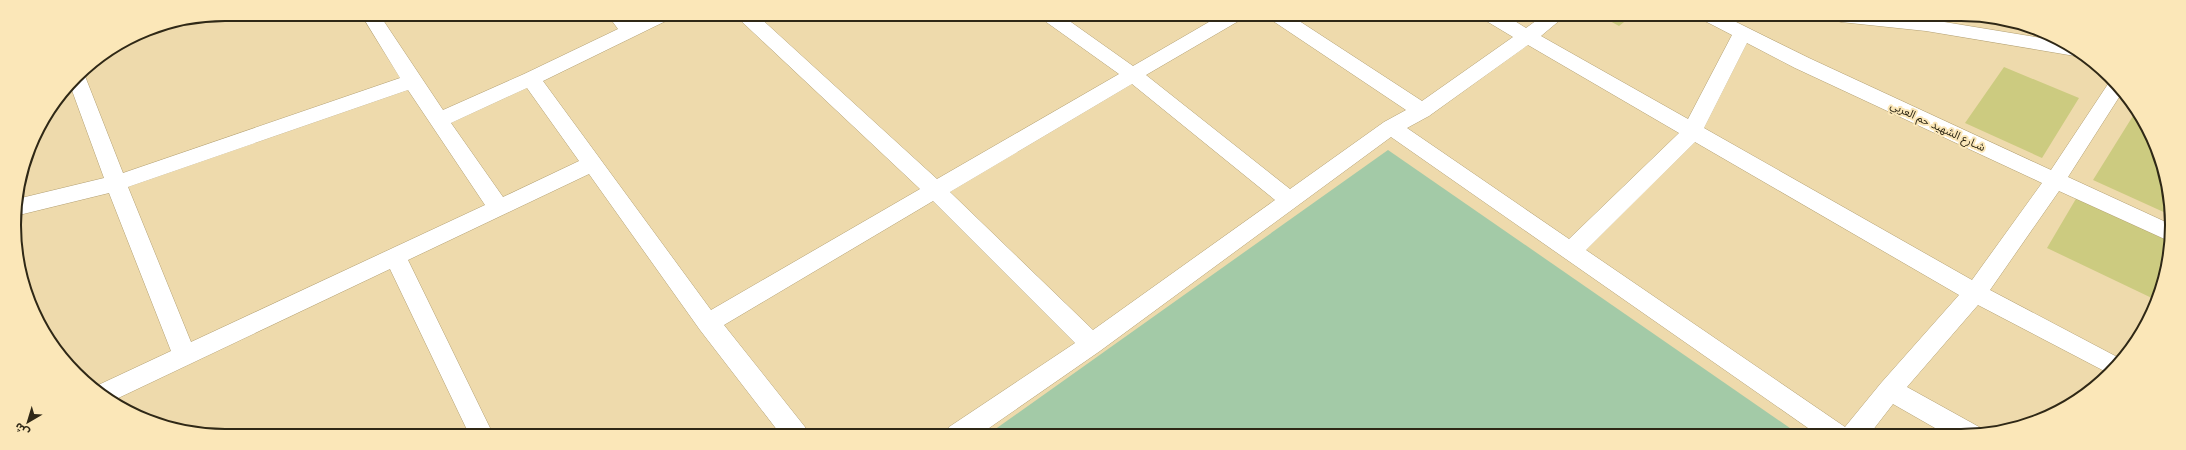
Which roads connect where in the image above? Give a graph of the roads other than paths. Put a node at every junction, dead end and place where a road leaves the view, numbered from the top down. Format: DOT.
graph roads {
  1 [pos="377,21"];
  2 [pos="621,21"];
  3 [pos="651,21"];
  4 [pos="754,21"];
  5 [pos="1057,21"];
  6 [pos="1225,21"];
  7 [pos="1286,21"];
  8 [pos="1500,21"];
  9 [pos="1549,21"];
  10 [pos="1718,21"];
  11 [pos="1929,21"];
  12 [pos="630,32"];
  13 [pos="1742,33"];
  14 [pos="1526,37"];
  15 [pos="2062,47"];
  16 [pos="1133,75"];
  17 [pos="531,79"];
  18 [pos="412,81"];
  19 [pos="79,83"];
  20 [pos="2114,90"];
  21 [pos="1422,111"];
  22 [pos="439,120"];
  23 [pos="1390,127"];
  24 [pos="1692,132"];
  25 [pos="592,164"];
  26 [pos="2055,181"];
  27 [pos="116,183"];
  28 [pos="935,190"];
  29 [pos="1291,201"];
  30 [pos="22,206"];
  31 [pos="499,208"];
  32 [pos="2165,231"];
  33 [pos="1570,251"];
  34 [pos="395,257"];
  35 [pos="1975,293"];
  36 [pos="708,323"];
  37 [pos="1092,344"];
  38 [pos="185,356"];
  39 [pos="2109,365"];
  40 [pos="1890,390"];
  41 [pos="108,392"];
  42 [pos="478,429"];
  43 [pos="791,429"];
  44 [pos="967,429"];
  45 [pos="1828,429"];
  46 [pos="1859,429"];
  47 [pos="1960,429"];
  1 -- 18 [label="street"];
  2 -- 12 [label="street"];
  3 -- 12 [label="street"];
  4 -- 28 [label="street"];
  5 -- 16 [label="street"];
  6 -- 16 [label="street"];
  7 -- 21 [label="street"];
  8 -- 14 [label="street"];
  9 -- 14 [label="street"];
  10 -- 13 [label="street, شـارع الشهيد حم العربي"];
  11 -- 15 [label="street"];
  12 -- 17 [label="street"];
  13 -- 24 [label="street"];
  13 -- 26 [label="street, شـارع الشهيد حم العربي"];
  14 -- 21 [label="street"];
  14 -- 24 [label="street"];
  16 -- 28 [label="street"];
  16 -- 29 [label="street"];
  17 -- 22 [label="street"];
  17 -- 25 [label="street"];
  18 -- 22 [label="street"];
  18 -- 27 [label="street"];
  19 -- 27 [label="street"];
  20 -- 26 [label="street"];
  21 -- 23 [label="street"];
  22 -- 31 [label="street"];
  23 -- 29 [label="street"];
  23 -- 33 [label="street"];
  24 -- 33 [label="street"];
  24 -- 35 [label="street"];
  25 -- 31 [label="street"];
  25 -- 36 [label="street"];
  26 -- 32 [label="street, شـارع الشهيد حم العربي"];
  26 -- 35 [label="street"];
  27 -- 30 [label="street"];
  27 -- 38 [label="street"];
  28 -- 36 [label="street"];
  28 -- 37 [label="street"];
  29 -- 37 [label="street"];
  31 -- 34 [label="street"];
  33 -- 45 [label="street"];
  34 -- 38 [label="street"];
  34 -- 42 [label="street"];
  35 -- 39 [label="street"];
  35 -- 40 [label="street"];
  36 -- 43 [label="street"];
  37 -- 44 [label="street"];
  38 -- 41 [label="street"];
  40 -- 46 [label="street"];
  40 -- 47 [label="street"];
}
